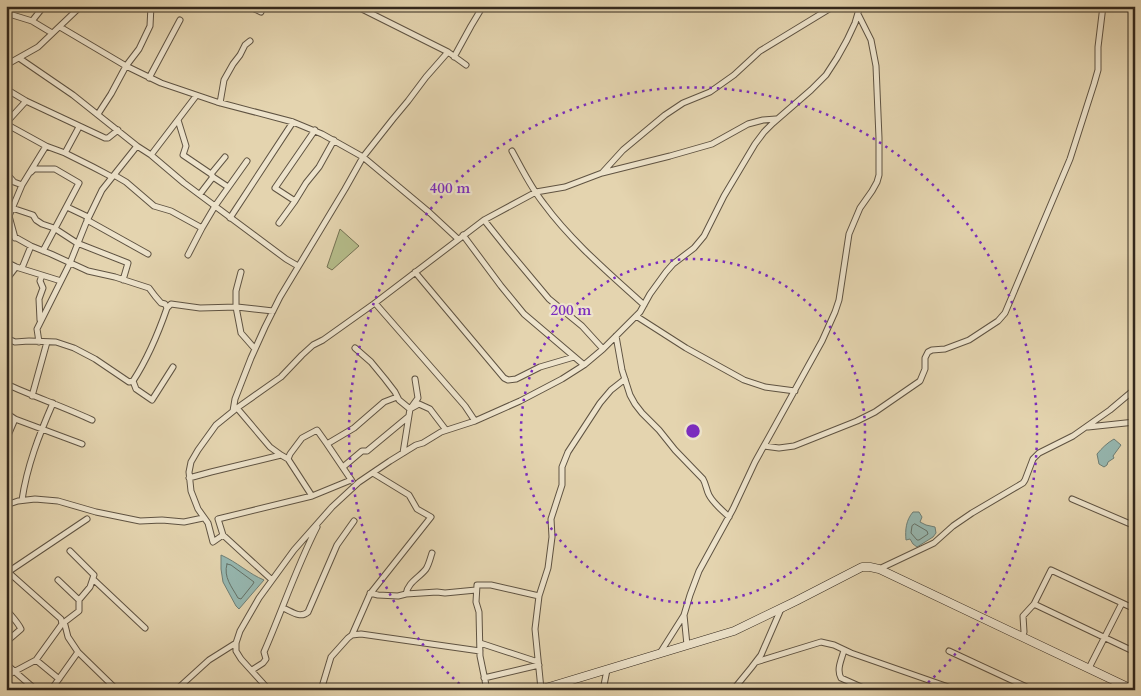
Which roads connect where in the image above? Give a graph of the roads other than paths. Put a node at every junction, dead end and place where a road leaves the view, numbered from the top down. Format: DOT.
graph roads {
  1 [pos="44,6"];
  2 [pos="81,6"];
  3 [pos="151,6"];
  4 [pos="248,6"];
  5 [pos="356,6"];
  6 [pos="834,6"];
  7 [pos="860,6"];
  8 [pos="1103,6"];
  9 [pos="482,7"];
  10 [pos="261,12"];
  11 [pos="6,13"];
  12 [pos="858,14"];
  13 [pos="180,20"];
  14 [pos="32,21"];
  15 [pos="60,26"];
  16 [pos="52,33"];
  17 [pos="250,41"];
  18 [pos="448,52"];
  19 [pos="454,57"];
  20 [pos="19,58"];
  21 [pos="6,65"];
  22 [pos="466,65"];
  23 [pos="126,66"];
  24 [pos="149,78"];
  25 [pos="6,89"];
  26 [pos="196,96"];
  27 [pos="26,101"];
  28 [pos="220,103"];
  29 [pos="98,114"];
  30 [pos="777,119"];
  31 [pos="178,120"];
  32 [pos="293,122"];
  33 [pos="6,123"];
  34 [pos="79,127"];
  35 [pos="118,130"];
  36 [pos="315,130"];
  37 [pos="334,140"];
  38 [pos="46,146"];
  39 [pos="137,146"];
  40 [pos="512,151"];
  41 [pos="65,154"];
  42 [pos="151,155"];
  43 [pos="225,157"];
  44 [pos="362,158"];
  45 [pos="247,161"];
  46 [pos="6,173"];
  47 [pos="602,174"];
  48 [pos="113,176"];
  49 [pos="212,176"];
  50 [pos="22,185"];
  51 [pos="228,187"];
  52 [pos="536,192"];
  53 [pos="200,194"];
  54 [pos="295,201"];
  55 [pos="215,206"];
  56 [pos="66,207"];
  57 [pos="12,208"];
  58 [pos="230,218"];
  59 [pos="87,219"];
  60 [pos="484,220"];
  61 [pos="279,223"];
  62 [pos="54,228"];
  63 [pos="202,228"];
  64 [pos="6,232"];
  65 [pos="463,235"];
  66 [pos="15,238"];
  67 [pos="458,239"];
  68 [pos="77,243"];
  69 [pos="31,246"];
  70 [pos="43,251"];
  71 [pos="148,254"];
  72 [pos="188,255"];
  73 [pos="6,262"];
  74 [pos="70,263"];
  75 [pos="298,266"];
  76 [pos="16,267"];
  77 [pos="22,268"];
  78 [pos="241,272"];
  79 [pos="415,272"];
  80 [pos="42,275"];
  81 [pos="6,280"];
  82 [pos="123,280"];
  83 [pos="61,281"];
  84 [pos="375,303"];
  85 [pos="644,305"];
  86 [pos="236,307"];
  87 [pos="167,308"];
  88 [pos="273,311"];
  89 [pos="636,316"];
  90 [pos="40,320"];
  91 [pos="616,336"];
  92 [pos="6,338"];
  93 [pos="38,342"];
  94 [pos="47,342"];
  95 [pos="356,348"];
  96 [pos="256,349"];
  97 [pos="603,349"];
  98 [pos="574,357"];
  99 [pos="584,365"];
  100 [pos="173,367"];
  101 [pos="415,379"];
  102 [pos="625,379"];
  103 [pos="133,381"];
  104 [pos="6,384"];
  105 [pos="1135,389"];
  106 [pos="794,391"];
  107 [pos="32,396"];
  108 [pos="397,397"];
  109 [pos="53,403"];
  110 [pos="410,409"];
  111 [pos="235,410"];
  112 [pos="6,413"];
  113 [pos="408,417"];
  114 [pos="15,419"];
  115 [pos="92,420"];
  116 [pos="475,421"];
  117 [pos="1135,422"];
  118 [pos="1085,427"];
  119 [pos="42,429"];
  120 [pos="446,430"];
  121 [pos="6,440"];
  122 [pos="82,444"];
  123 [pos="327,444"];
  124 [pos="764,446"];
  125 [pos="404,453"];
  126 [pos="281,455"];
  127 [pos="288,459"];
  128 [pos="343,467"];
  129 [pos="373,472"];
  130 [pos="189,478"];
  131 [pos="351,480"];
  132 [pos="355,486"];
  133 [pos="312,496"];
  134 [pos="22,500"];
  135 [pos="1072,500"];
  136 [pos="6,505"];
  137 [pos="728,517"];
  138 [pos="203,518"];
  139 [pos="88,519"];
  140 [pos="320,520"];
  141 [pos="354,521"];
  142 [pos="1135,526"];
  143 [pos="223,535"];
  144 [pos="70,551"];
  145 [pos="432,554"];
  146 [pos="879,569"];
  147 [pos="7,571"];
  148 [pos="93,579"];
  149 [pos="58,580"];
  150 [pos="272,580"];
  151 [pos="476,590"];
  152 [pos="370,593"];
  153 [pos="406,594"];
  154 [pos="539,596"];
  155 [pos="79,600"];
  156 [pos="1122,603"];
  157 [pos="1034,604"];
  158 [pos="283,608"];
  159 [pos="781,608"];
  160 [pos="6,609"];
  161 [pos="1135,609"];
  162 [pos="684,615"];
  163 [pos="62,624"];
  164 [pos="144,628"];
  165 [pos="352,635"];
  166 [pos="1022,637"];
  167 [pos="1105,637"];
  168 [pos="6,642"];
  169 [pos="236,643"];
  170 [pos="480,643"];
  171 [pos="687,646"];
  172 [pos="844,650"];
  173 [pos="480,651"];
  174 [pos="949,651"];
  175 [pos="78,652"];
  176 [pos="1135,652"];
  177 [pos="660,654"];
  178 [pos="36,660"];
  179 [pos="756,662"];
  180 [pos="6,664"];
  181 [pos="538,664"];
  182 [pos="1089,668"];
  183 [pos="252,670"];
  184 [pos="607,670"];
  185 [pos="15,672"];
  186 [pos="6,676"];
  187 [pos="484,678"];
  188 [pos="59,679"];
  189 [pos="35,689"];
  190 [pos="540,689"];
  191 [pos="51,690"];
  192 [pos="117,690"];
  193 [pos="176,690"];
  194 [pos="269,690"];
  195 [pos="321,690"];
  196 [pos="487,690"];
  197 [pos="603,690"];
  198 [pos="733,690"];
  199 [pos="868,690"];
  200 [pos="957,690"];
  201 [pos="1033,690"];
  202 [pos="1134,690"];
  1 -- 14 [label="street"];
  2 -- 15 [label="street"];
  3 -- 23 [label="street"];
  4 -- 10 [label="street"];
  5 -- 18 [label="street"];
  6 -- 47 [label="street"];
  7 -- 12 [label="street"];
  8 -- 124 [label="street"];
  9 -- 19 [label="street"];
  11 -- 14 [label="street"];
  12 -- 30 [label="street"];
  12 -- 106 [label="street"];
  13 -- 24 [label="street"];
  14 -- 16 [label="street"];
  15 -- 16 [label="street"];
  15 -- 23 [label="street"];
  16 -- 20 [label="street"];
  17 -- 28 [label="street"];
  18 -- 19 [label="street"];
  18 -- 44 [label="street"];
  19 -- 22 [label="street"];
  20 -- 21 [label="street"];
  20 -- 29 [label="street"];
  23 -- 24 [label="street"];
  23 -- 29 [label="street"];
  24 -- 26 [label="street"];
  25 -- 27 [label="street"];
  26 -- 28 [label="street"];
  26 -- 31 [label="street"];
  27 -- 33 [label="street"];
  27 -- 34 [label="street"];
  28 -- 32 [label="street"];
  29 -- 35 [label="street"];
  30 -- 47 [label="street"];
  30 -- 85 [label="street"];
  31 -- 42 [label="street"];
  31 -- 49 [label="street"];
  32 -- 36 [label="street"];
  32 -- 58 [label="street"];
  33 -- 38 [label="street"];
  34 -- 35 [label="street"];
  34 -- 41 [label="street"];
  35 -- 39 [label="street"];
  36 -- 37 [label="street"];
  36 -- 54 [label="street"];
  37 -- 44 [label="street"];
  37 -- 54 [label="street"];
  38 -- 41 [label="street"];
  38 -- 50 [label="street"];
  39 -- 42 [label="street"];
  39 -- 48 [label="street"];
  40 -- 52 [label="street"];
  41 -- 48 [label="street"];
  42 -- 53 [label="street"];
  43 -- 49 [label="street"];
  44 -- 67 [label="street"];
  44 -- 75 [label="street"];
  45 -- 51 [label="street"];
  46 -- 50 [label="street"];
  47 -- 52 [label="street"];
  48 -- 59 [label="street"];
  48 -- 63 [label="street"];
  49 -- 51 [label="street"];
  49 -- 53 [label="street"];
  50 -- 56 [label="street"];
  50 -- 57 [label="street"];
  51 -- 55 [label="street"];
  52 -- 60 [label="street"];
  52 -- 85 [label="street"];
  53 -- 55 [label="street"];
  54 -- 61 [label="street"];
  55 -- 58 [label="street"];
  55 -- 63 [label="street"];
  56 -- 59 [label="street"];
  56 -- 62 [label="street"];
  57 -- 62 [label="street"];
  57 -- 66 [label="street"];
  58 -- 75 [label="street"];
  59 -- 68 [label="street"];
  59 -- 71 [label="street"];
  60 -- 65 [label="street"];
  60 -- 97 [label="street"];
  62 -- 68 [label="street"];
  62 -- 70 [label="street"];
  63 -- 72 [label="street"];
  64 -- 66 [label="street"];
  65 -- 67 [label="street"];
  65 -- 98 [label="street"];
  66 -- 69 [label="street"];
  67 -- 79 [label="street"];
  68 -- 74 [label="street"];
  68 -- 82 [label="street"];
  69 -- 70 [label="street"];
  69 -- 77 [label="street"];
  70 -- 74 [label="street"];
  73 -- 76 [label="street"];
  74 -- 82 [label="street"];
  74 -- 83 [label="street"];
  75 -- 88 [label="street"];
  76 -- 77 [label="street"];
  76 -- 81 [label="street"];
  77 -- 80 [label="street"];
  78 -- 86 [label="street"];
  79 -- 84 [label="street"];
  79 -- 98 [label="street"];
  80 -- 83 [label="street"];
  80 -- 90 [label="street"];
  82 -- 87 [label="street"];
  83 -- 90 [label="street"];
  84 -- 111 [label="street"];
  84 -- 116 [label="street"];
  85 -- 89 [label="street"];
  86 -- 87 [label="street"];
  86 -- 88 [label="street"];
  86 -- 96 [label="street"];
  87 -- 103 [label="street"];
  88 -- 96 [label="street"];
  89 -- 91 [label="street"];
  89 -- 106 [label="street"];
  90 -- 93 [label="street"];
  91 -- 97 [label="street"];
  91 -- 102 [label="street"];
  92 -- 93 [label="street"];
  93 -- 94 [label="street"];
  94 -- 103 [label="street"];
  94 -- 107 [label="street"];
  95 -- 108 [label="street"];
  96 -- 111 [label="street"];
  97 -- 99 [label="street"];
  98 -- 99 [label="street"];
  99 -- 116 [label="street"];
  100 -- 103 [label="street"];
  101 -- 110 [label="street"];
  102 -- 137 [label="street"];
  102 -- 154 [label="street"];
  104 -- 107 [label="street"];
  105 -- 118 [label="street"];
  106 -- 124 [label="street"];
  107 -- 109 [label="street"];
  108 -- 110 [label="street"];
  108 -- 123 [label="street"];
  109 -- 115 [label="street"];
  109 -- 119 [label="street"];
  110 -- 113 [label="street"];
  110 -- 120 [label="street"];
  111 -- 126 [label="street"];
  111 -- 130 [label="street"];
  112 -- 114 [label="street"];
  113 -- 125 [label="street"];
  113 -- 128 [label="street"];
  114 -- 119 [label="street"];
  114 -- 121 [label="street"];
  116 -- 120 [label="street"];
  117 -- 118 [label="street"];
  118 -- 146 [label="street"];
  119 -- 122 [label="street"];
  119 -- 134 [label="street"];
  120 -- 125 [label="street"];
  123 -- 127 [label="street"];
  123 -- 128 [label="street"];
  124 -- 137 [label="street"];
  125 -- 129 [label="street"];
  126 -- 127 [label="street"];
  126 -- 130 [label="street"];
  127 -- 133 [label="street"];
  128 -- 131 [label="street"];
  129 -- 132 [label="street"];
  129 -- 152 [label="street"];
  130 -- 138 [label="street"];
  131 -- 132 [label="street"];
  131 -- 133 [label="street"];
  132 -- 140 [label="street"];
  133 -- 143 [label="street"];
  134 -- 136 [label="street"];
  134 -- 138 [label="street"];
  135 -- 142 [label="street"];
  137 -- 162 [label="street"];
  138 -- 143 [label="street"];
  139 -- 147 [label="street"];
  140 -- 150 [label="street"];
  140 -- 158 [label="street"];
  141 -- 158 [label="street"];
  143 -- 150 [label="street"];
  144 -- 148 [label="street"];
  145 -- 153 [label="street"];
  146 -- 159 [label="street"];
  146 -- 166 [label="street"];
  147 -- 163 [label="street"];
  148 -- 155 [label="street"];
  148 -- 164 [label="street"];
  149 -- 155 [label="street"];
  150 -- 169 [label="street"];
  151 -- 153 [label="street"];
  151 -- 154 [label="street"];
  151 -- 170 [label="street"];
  152 -- 153 [label="street"];
  152 -- 165 [label="street"];
  154 -- 181 [label="street"];
  155 -- 163 [label="street"];
  156 -- 157 [label="street"];
  156 -- 161 [label="street"];
  156 -- 167 [label="street"];
  157 -- 166 [label="street"];
  157 -- 167 [label="street"];
  158 -- 183 [label="street"];
  159 -- 171 [label="street"];
  159 -- 179 [label="street"];
  160 -- 168 [label="street"];
  162 -- 171 [label="street"];
  162 -- 177 [label="street"];
  163 -- 175 [label="street"];
  163 -- 178 [label="street"];
  165 -- 173 [label="street"];
  165 -- 195 [label="street"];
  166 -- 182 [label="street"];
  167 -- 176 [label="street"];
  167 -- 182 [label="street"];
  169 -- 183 [label="street"];
  169 -- 193 [label="street"];
  170 -- 173 [label="street"];
  170 -- 181 [label="street"];
  171 -- 177 [label="street"];
  172 -- 179 [label="street"];
  172 -- 199 [label="street"];
  172 -- 200 [label="street"];
  173 -- 187 [label="street"];
  174 -- 201 [label="street"];
  175 -- 188 [label="street"];
  175 -- 192 [label="street"];
  177 -- 184 [label="street"];
  178 -- 185 [label="street"];
  178 -- 188 [label="street"];
  179 -- 198 [label="street"];
  180 -- 185 [label="street"];
  181 -- 187 [label="street"];
  181 -- 190 [label="street"];
  182 -- 202 [label="street"];
  183 -- 194 [label="street"];
  184 -- 190 [label="street"];
  184 -- 197 [label="street"];
  185 -- 186 [label="street"];
  185 -- 189 [label="street"];
  187 -- 196 [label="street"];
  188 -- 191 [label="street"];
}
